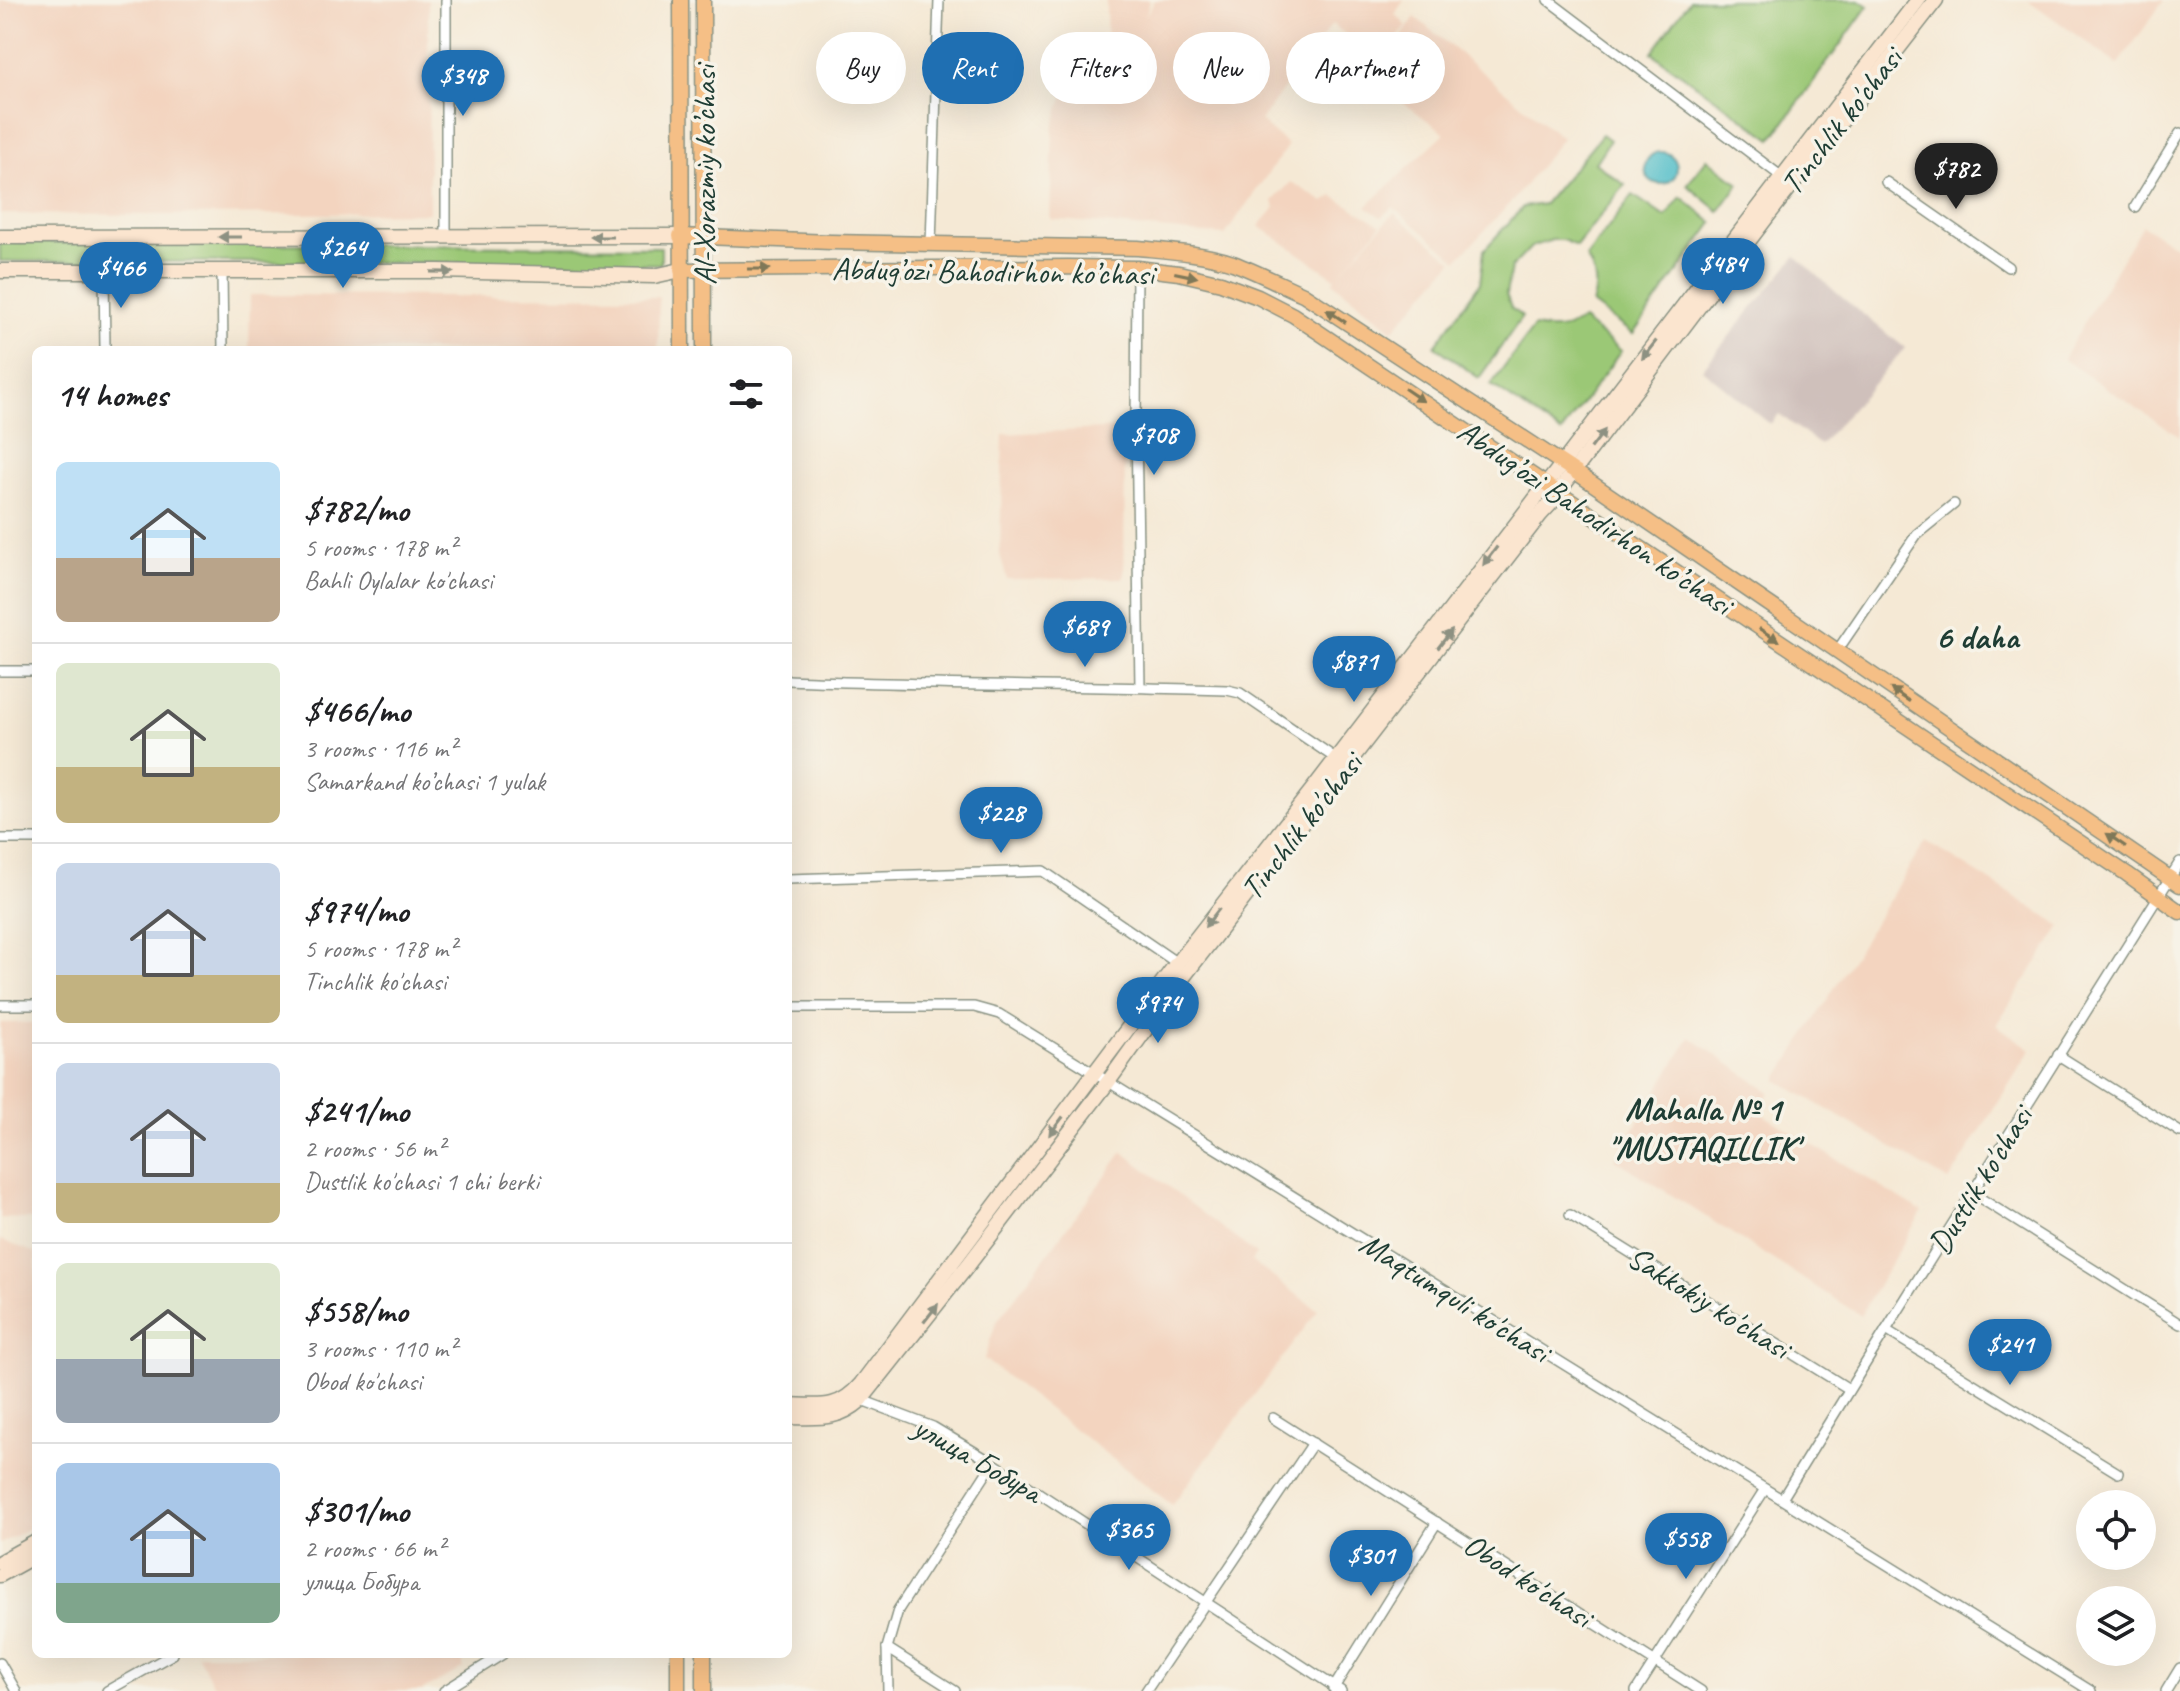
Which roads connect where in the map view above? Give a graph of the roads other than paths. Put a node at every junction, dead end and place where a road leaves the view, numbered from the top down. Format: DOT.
graph roads {
  1 [pos="446,0"];
  2 [pos="681,0"];
  3 [pos="703,0"];
  4 [pos="939,0"];
  5 [pos="1548,0"];
  6 [pos="1918,0"];
  7 [pos="1936,0"];
  8 [pos="2180,133"];
  9 [pos="1787,181"];
  10 [pos="1886,182"];
  11 [pos="2135,207"];
  12 [pos="680,236"];
  13 [pos="0,237"];
  14 [pos="446,237"];
  15 [pos="703,238"];
  16 [pos="931,244"];
  17 [pos="1071,246"];
  18 [pos="1069,267"];
  19 [pos="2008,267"];
  20 [pos="1137,268"];
  21 [pos="703,269"];
  22 [pos="104,270"];
  23 [pos="222,270"];
  24 [pos="681,270"];
  25 [pos="0,271"];
  26 [pos="105,346"];
  27 [pos="223,346"];
  28 [pos="682,346"];
  29 [pos="704,346"];
  30 [pos="1568,467"];
  31 [pos="1553,487"];
  32 [pos="1954,504"];
  33 [pos="1837,651"];
  34 [pos="0,671"];
  35 [pos="32,671"];
  36 [pos="792,680"];
  37 [pos="1140,687"];
  38 [pos="1342,762"];
  39 [pos="0,839"];
  40 [pos="32,839"];
  41 [pos="2180,862"];
  42 [pos="792,879"];
  43 [pos="2175,881"];
  44 [pos="2158,897"];
  45 [pos="2180,912"];
  46 [pos="1177,963"];
  47 [pos="0,1005"];
  48 [pos="32,1005"];
  49 [pos="792,1007"];
  50 [pos="2058,1055"];
  51 [pos="1095,1074"];
  52 [pos="1108,1082"];
  53 [pos="2180,1132"];
  54 [pos="1972,1193"];
  55 [pos="1570,1215"];
  56 [pos="2180,1324"];
  57 [pos="1886,1330"];
  58 [pos="1849,1389"];
  59 [pos="857,1397"];
  60 [pos="792,1405"];
  61 [pos="792,1417"];
  62 [pos="1273,1418"];
  63 [pos="1313,1443"];
  64 [pos="993,1463"];
  65 [pos="2118,1473"];
  66 [pos="1765,1489"];
  67 [pos="1782,1499"];
  68 [pos="1437,1522"];
  69 [pos="32,1544"];
  70 [pos="32,1557"];
  71 [pos="0,1562"];
  72 [pos="0,1575"];
  73 [pos="1205,1602"];
  74 [pos="887,1648"];
  75 [pos="166,1658"];
  76 [pos="497,1658"];
  77 [pos="678,1658"];
  78 [pos="704,1658"];
  79 [pos="1655,1661"];
  80 [pos="0,1663"];
  81 [pos="2180,1668"];
  82 [pos="1335,1690"];
  83 [pos="16,1691"];
  84 [pos="107,1691"];
  85 [pos="444,1691"];
  86 [pos="678,1691"];
  87 [pos="704,1691"];
  88 [pos="888,1691"];
  89 [pos="955,1691"];
  90 [pos="1146,1691"];
  91 [pos="1636,1691"];
  92 [pos="1701,1691"];
  93 [pos="2091,1691"];
  94 [pos="2166,1691"];
  1 -- 14 [label="street"];
  2 -- 12 [label="main road, Al-Xorazmiy ko’chasi"];
  3 -- 15 [label="main road, Al-Xorazmiy ko’chasi"];
  4 -- 16 [label="street"];
  5 -- 9 [label="street"];
  6 -- 9 [label="main road, Tinchlik ko'chasi"];
  7 -- 9 [label="main road, Tinchlik ko'chasi"];
  8 -- 11 [label="street"];
  9 -- 30 [label="main road, Tinchlik ko'chasi"];
  10 -- 19 [label="street"];
  12 -- 14 [label="main road, Abdug’ozi Bahodirhon ko’chasi, one-way"];
  12 -- 15 [label="main road, Abdug’ozi Bahodirhon ko’chasi"];
  12 -- 24 [label="main road, Al-Xorazmiy ko’chasi"];
  14 -- 13 [label="main road, Abdug’ozi Bahodirhon ko’chasi, one-way"];
  15 -- 16 [label="main road, Abdug’ozi Bahodirhon ko’chasi"];
  15 -- 21 [label="main road, Al-Xorazmiy ko’chasi"];
  16 -- 17 [label="main road, Abdug’ozi Bahodirhon ko’chasi"];
  17 -- 18 [label="main road"];
  30 -- 17 [label="main road, Abdug’ozi Bahodirhon ko’chasi, one-way"];
  18 -- 20 [label="main road, Abdug’ozi Bahodirhon ko’chasi"];
  21 -- 18 [label="main road, Abdug’ozi Bahodirhon ko’chasi, one-way"];
  20 -- 31 [label="main road, Abdug’ozi Bahodirhon ko’chasi, one-way"];
  20 -- 37 [label="street"];
  21 -- 24 [label="main road, Abdug’ozi Bahodirhon ko’chasi"];
  21 -- 29 [label="main road, Al-Xorazmiy ko’chasi"];
  22 -- 23 [label="main road, Abdug’ozi Bahodirhon ko’chasi"];
  22 -- 25 [label="main road, Abdug’ozi Bahodirhon ko’chasi"];
  22 -- 26 [label="street"];
  23 -- 24 [label="main road, Abdug’ozi Bahodirhon ko’chasi, one-way"];
  23 -- 27 [label="street"];
  24 -- 28 [label="main road, Al-Xorazmiy ko’chasi"];
  30 -- 31 [label="main road, Tinchlik ko'chasi"];
  30 -- 33 [label="main road, Abdug’ozi Bahodirhon ko’chasi"];
  31 -- 38 [label="main road, Tinchlik ko'chasi"];
  31 -- 44 [label="main road, Abdug’ozi Bahodirhon ko’chasi, one-way"];
  32 -- 33 [label="street"];
  43 -- 33 [label="main road, Abdug’ozi Bahodirhon ko’chasi, one-way"];
  34 -- 35 [label="street"];
  36 -- 37 [label="street"];
  37 -- 38 [label="street"];
  38 -- 46 [label="main road, Tinchlik ko'chasi, one-way"];
  38 -- 52 [label="main road, Tinchlik ko'chasi"];
  39 -- 40 [label="street"];
  41 -- 43 [label="street, Dustlik ko'chasi"];
  42 -- 46 [label="street"];
  43 -- 44 [label="street, Dustlik ko'chasi"];
  44 -- 45 [label="main road, Abdug’ozi Bahodirhon ko’chasi"];
  44 -- 50 [label="street, Dustlik ko'chasi"];
  46 -- 51 [label="main road, Tinchlik ko'chasi"];
  47 -- 48 [label="street"];
  49 -- 51 [label="street, Maqtumquli ko'chasi"];
  50 -- 53 [label="street"];
  50 -- 54 [label="street, Dustlik ko'chasi"];
  51 -- 52 [label="street, Maqtumquli ko'chasi"];
  51 -- 59 [label="main road, Tinchlik ko'chasi, one-way"];
  59 -- 52 [label="main road, Tinchlik ko'chasi, one-way"];
  52 -- 66 [label="street, Maqtumquli ko'chasi"];
  54 -- 56 [label="street"];
  54 -- 57 [label="street, Dustlik ko'chasi"];
  55 -- 58 [label="street, Sakkokiy ko'chasi"];
  57 -- 58 [label="street, Dustlik ko'chasi"];
  57 -- 65 [label="street"];
  58 -- 67 [label="street, Dustlik ko'chasi"];
  59 -- 60 [label="main road"];
  59 -- 61 [label="main road, Tinchlik ko'chasi"];
  59 -- 64 [label="street, улица Бобура"];
  62 -- 63 [label="street, Obod ko'chasi"];
  63 -- 68 [label="street, Obod ko'chasi"];
  63 -- 73 [label="street"];
  64 -- 73 [label="street, улица Бобура"];
  64 -- 74 [label="street"];
  66 -- 67 [label="street, Maqtumquli ko'chasi"];
  66 -- 79 [label="street"];
  67 -- 93 [label="street, Maqtumquli ko'chasi"];
  68 -- 79 [label="street, Obod ko'chasi"];
  68 -- 82 [label="street"];
  69 -- 71 [label="main road"];
  70 -- 72 [label="main road"];
  73 -- 82 [label="street, улица Бобура"];
  73 -- 90 [label="street"];
  74 -- 88 [label="street"];
  74 -- 89 [label="street"];
  75 -- 84 [label="street"];
  76 -- 85 [label="street"];
  77 -- 86 [label="main road"];
  78 -- 87 [label="main road"];
  79 -- 91 [label="street"];
  79 -- 92 [label="street, Obod ko'chasi"];
  80 -- 83 [label="street"];
  81 -- 94 [label="street"];
}
